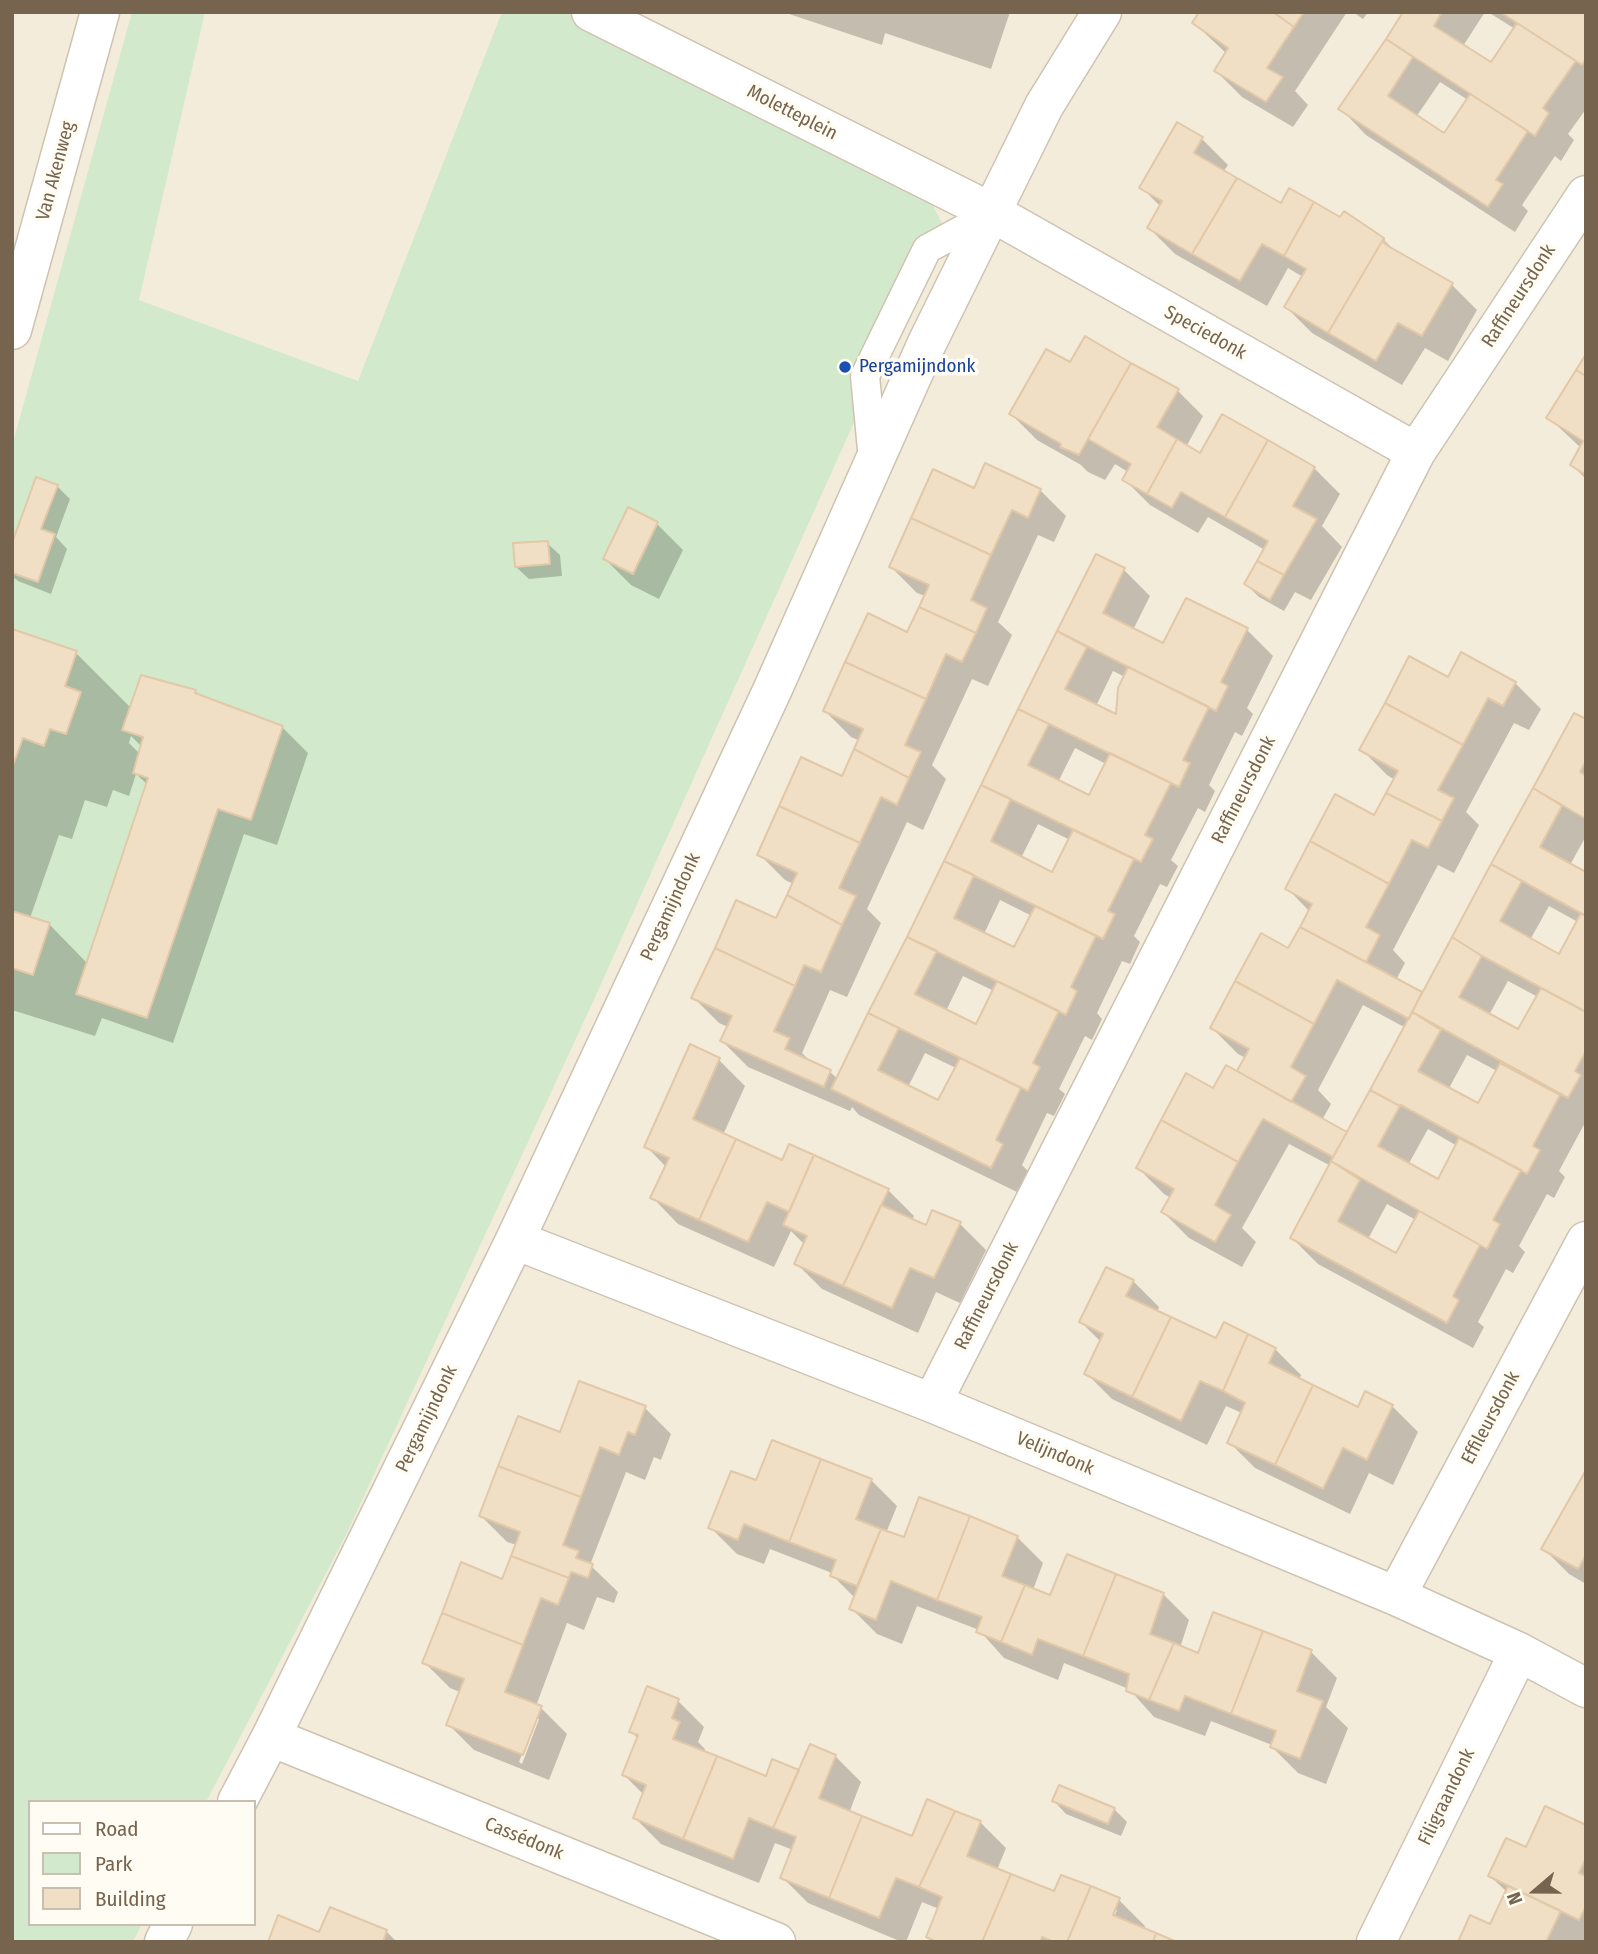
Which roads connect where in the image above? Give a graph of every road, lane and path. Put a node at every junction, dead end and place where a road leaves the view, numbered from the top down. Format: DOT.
graph roads {
  1 [pos="100,12"];
  2 [pos="591,12"];
  3 [pos="1102,12"];
  4 [pos="1586,195"];
  5 [pos="993,213"];
  6 [pos="12,330"];
  7 [pos="1416,452"];
  8 [pos="515,1240"];
  9 [pos="1586,1241"];
  10 [pos="932,1403"];
  11 [pos="1396,1596"];
  12 [pos="1518,1652"];
  13 [pos="1586,1688"];
  14 [pos="271,1737"];
  15 [pos="238,1800"];
  16 [pos="172,1926"];
  17 [pos="164,1942"];
  18 [pos="776,1942"];
  19 [pos="1376,1942"];
  1 -- 6 [label="street, Van Akenweg"];
  2 -- 5 [label="street, Moletteplein"];
  3 -- 5 [label="street, Pergamijndonk"];
  4 -- 7 [label="street, Raffineursdonk"];
  5 -- 7 [label="street, Speciedonk"];
  5 -- 8 [label="street, Pergamijndonk"];
  7 -- 10 [label="street, Raffineursdonk"];
  8 -- 10 [label="street, Velijndonk"];
  8 -- 14 [label="street, Pergamijndonk"];
  9 -- 11 [label="street, Effileursdonk"];
  10 -- 11 [label="street, Velijndonk"];
  11 -- 12 [label="street, Velijndonk"];
  12 -- 13 [label="street, Velijndonk"];
  12 -- 19 [label="street, Filigraandonk"];
  14 -- 15 [label="street, Pergamijndonk"];
  14 -- 18 [label="street, Cassédonk"];
  16 -- 17 [label="street"];
}
